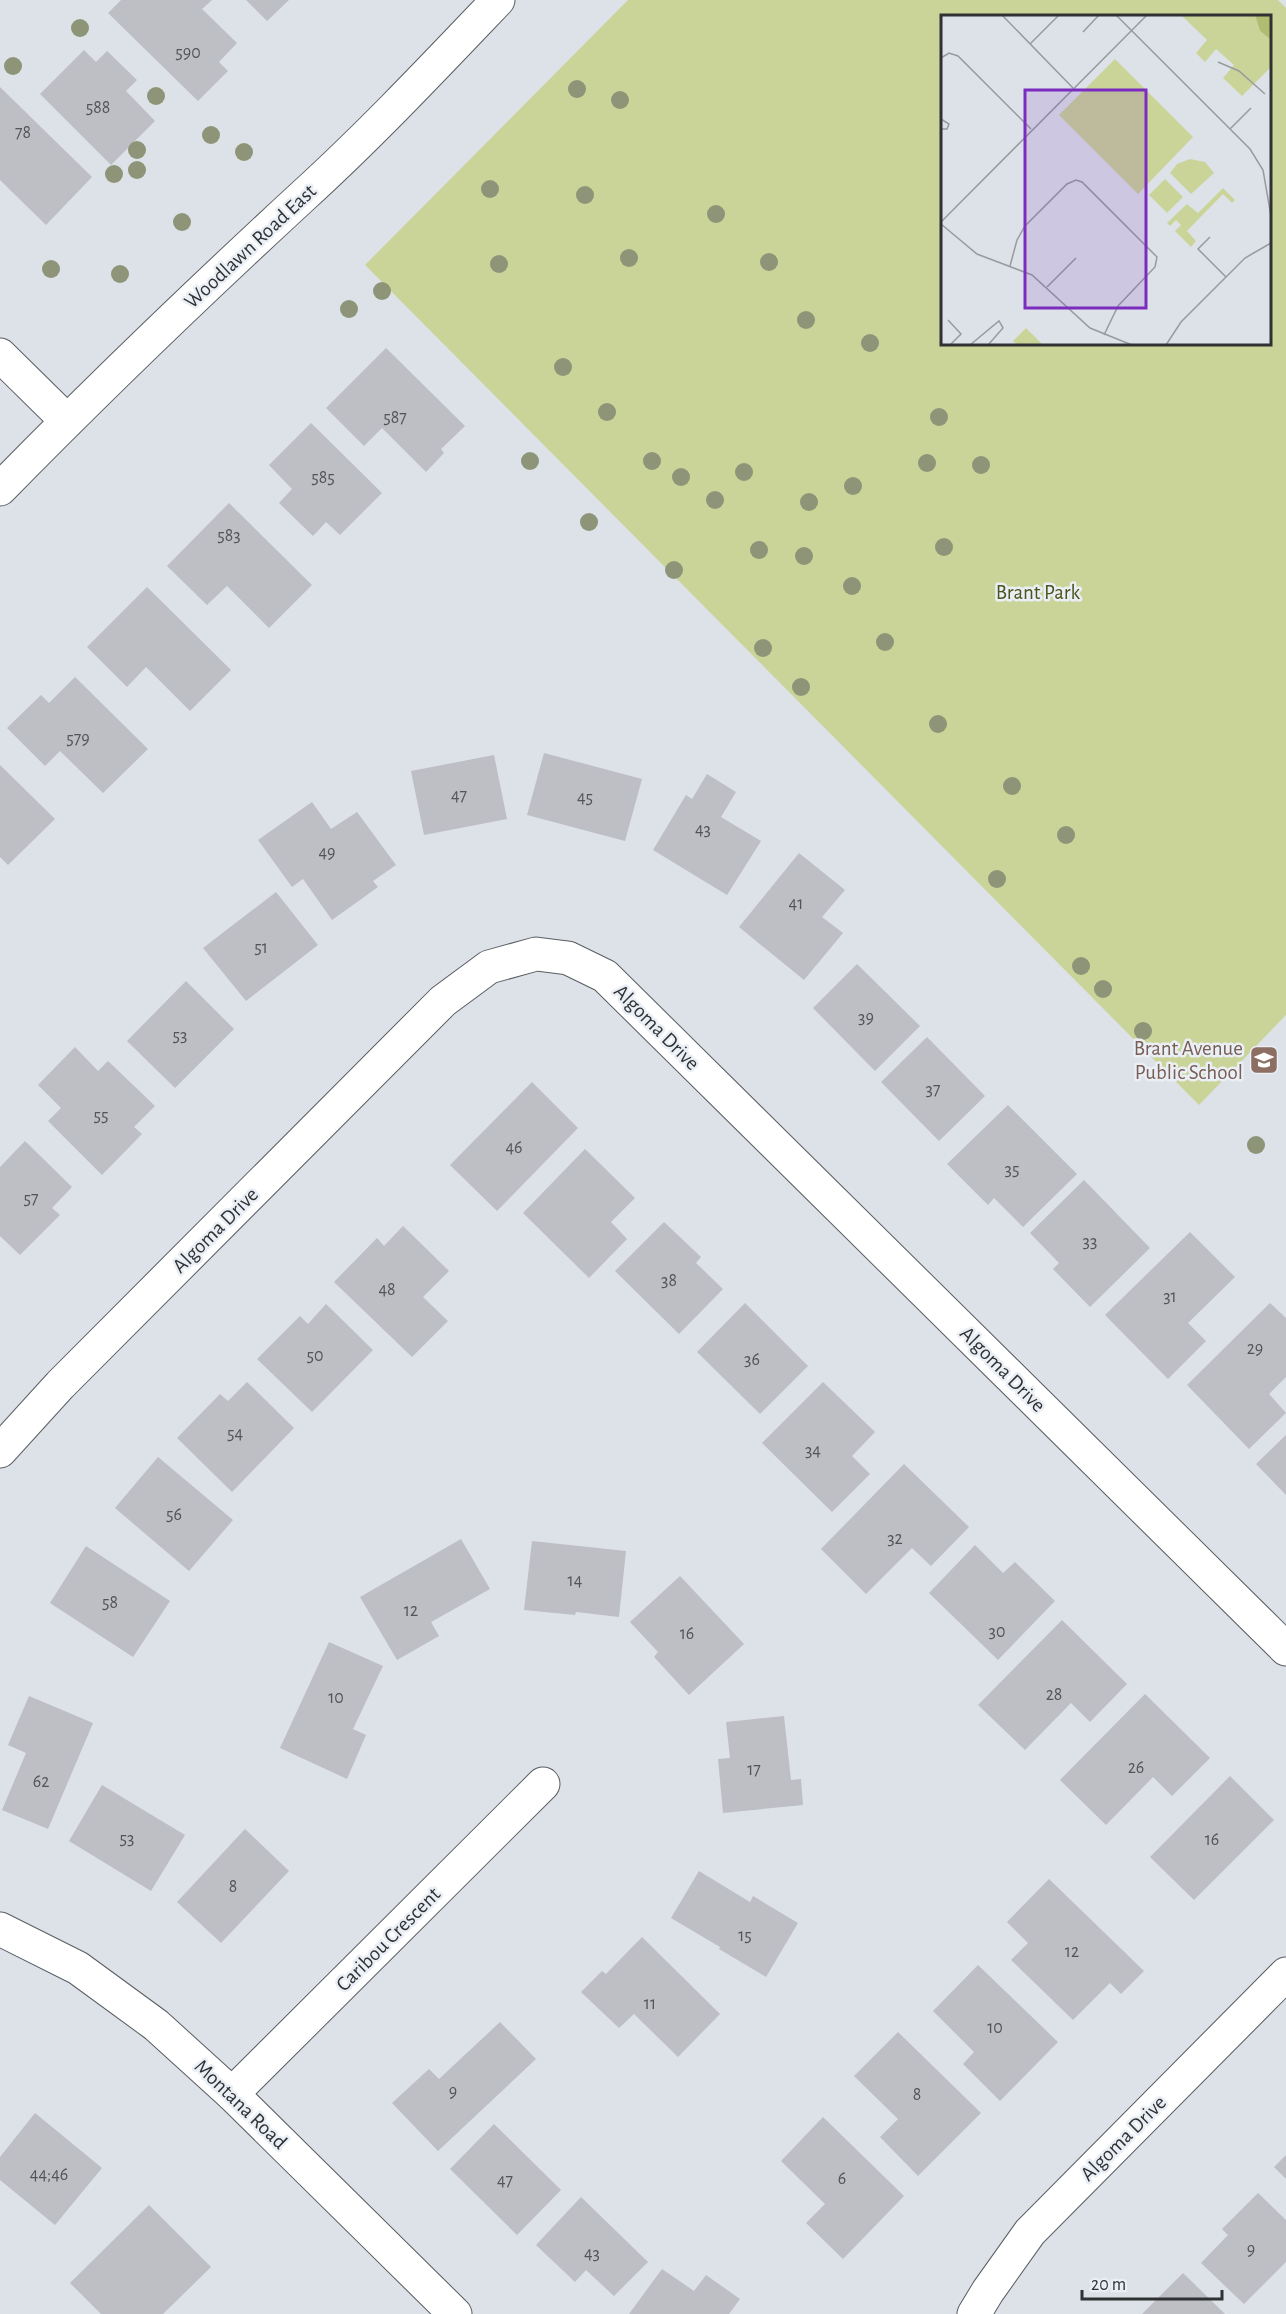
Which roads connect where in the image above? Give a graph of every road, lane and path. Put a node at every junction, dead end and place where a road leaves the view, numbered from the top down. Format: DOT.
graph roads {
  1 [pos="498,0"];
  2 [pos="0,355"];
  3 [pos="67,421"];
  4 [pos="0,489"];
  5 [pos="0,1451"];
  6 [pos="1286,1649"];
  7 [pos="543,1784"];
  8 [pos="0,1929"];
  9 [pos="1286,1974"];
  10 [pos="232,2094"];
  11 [pos="455,2314"];
  12 [pos="974,2314"];
  1 -- 3 [label="street, Woodlawn Road East"];
  2 -- 3 [label="street"];
  3 -- 4 [label="street, Woodlawn Road East"];
  5 -- 6 [label="street, Algoma Drive"];
  7 -- 10 [label="street, Caribou Crescent"];
  8 -- 10 [label="street, Montana Road"];
  9 -- 12 [label="street, Algoma Drive"];
  10 -- 11 [label="street, Montana Road"];
}
